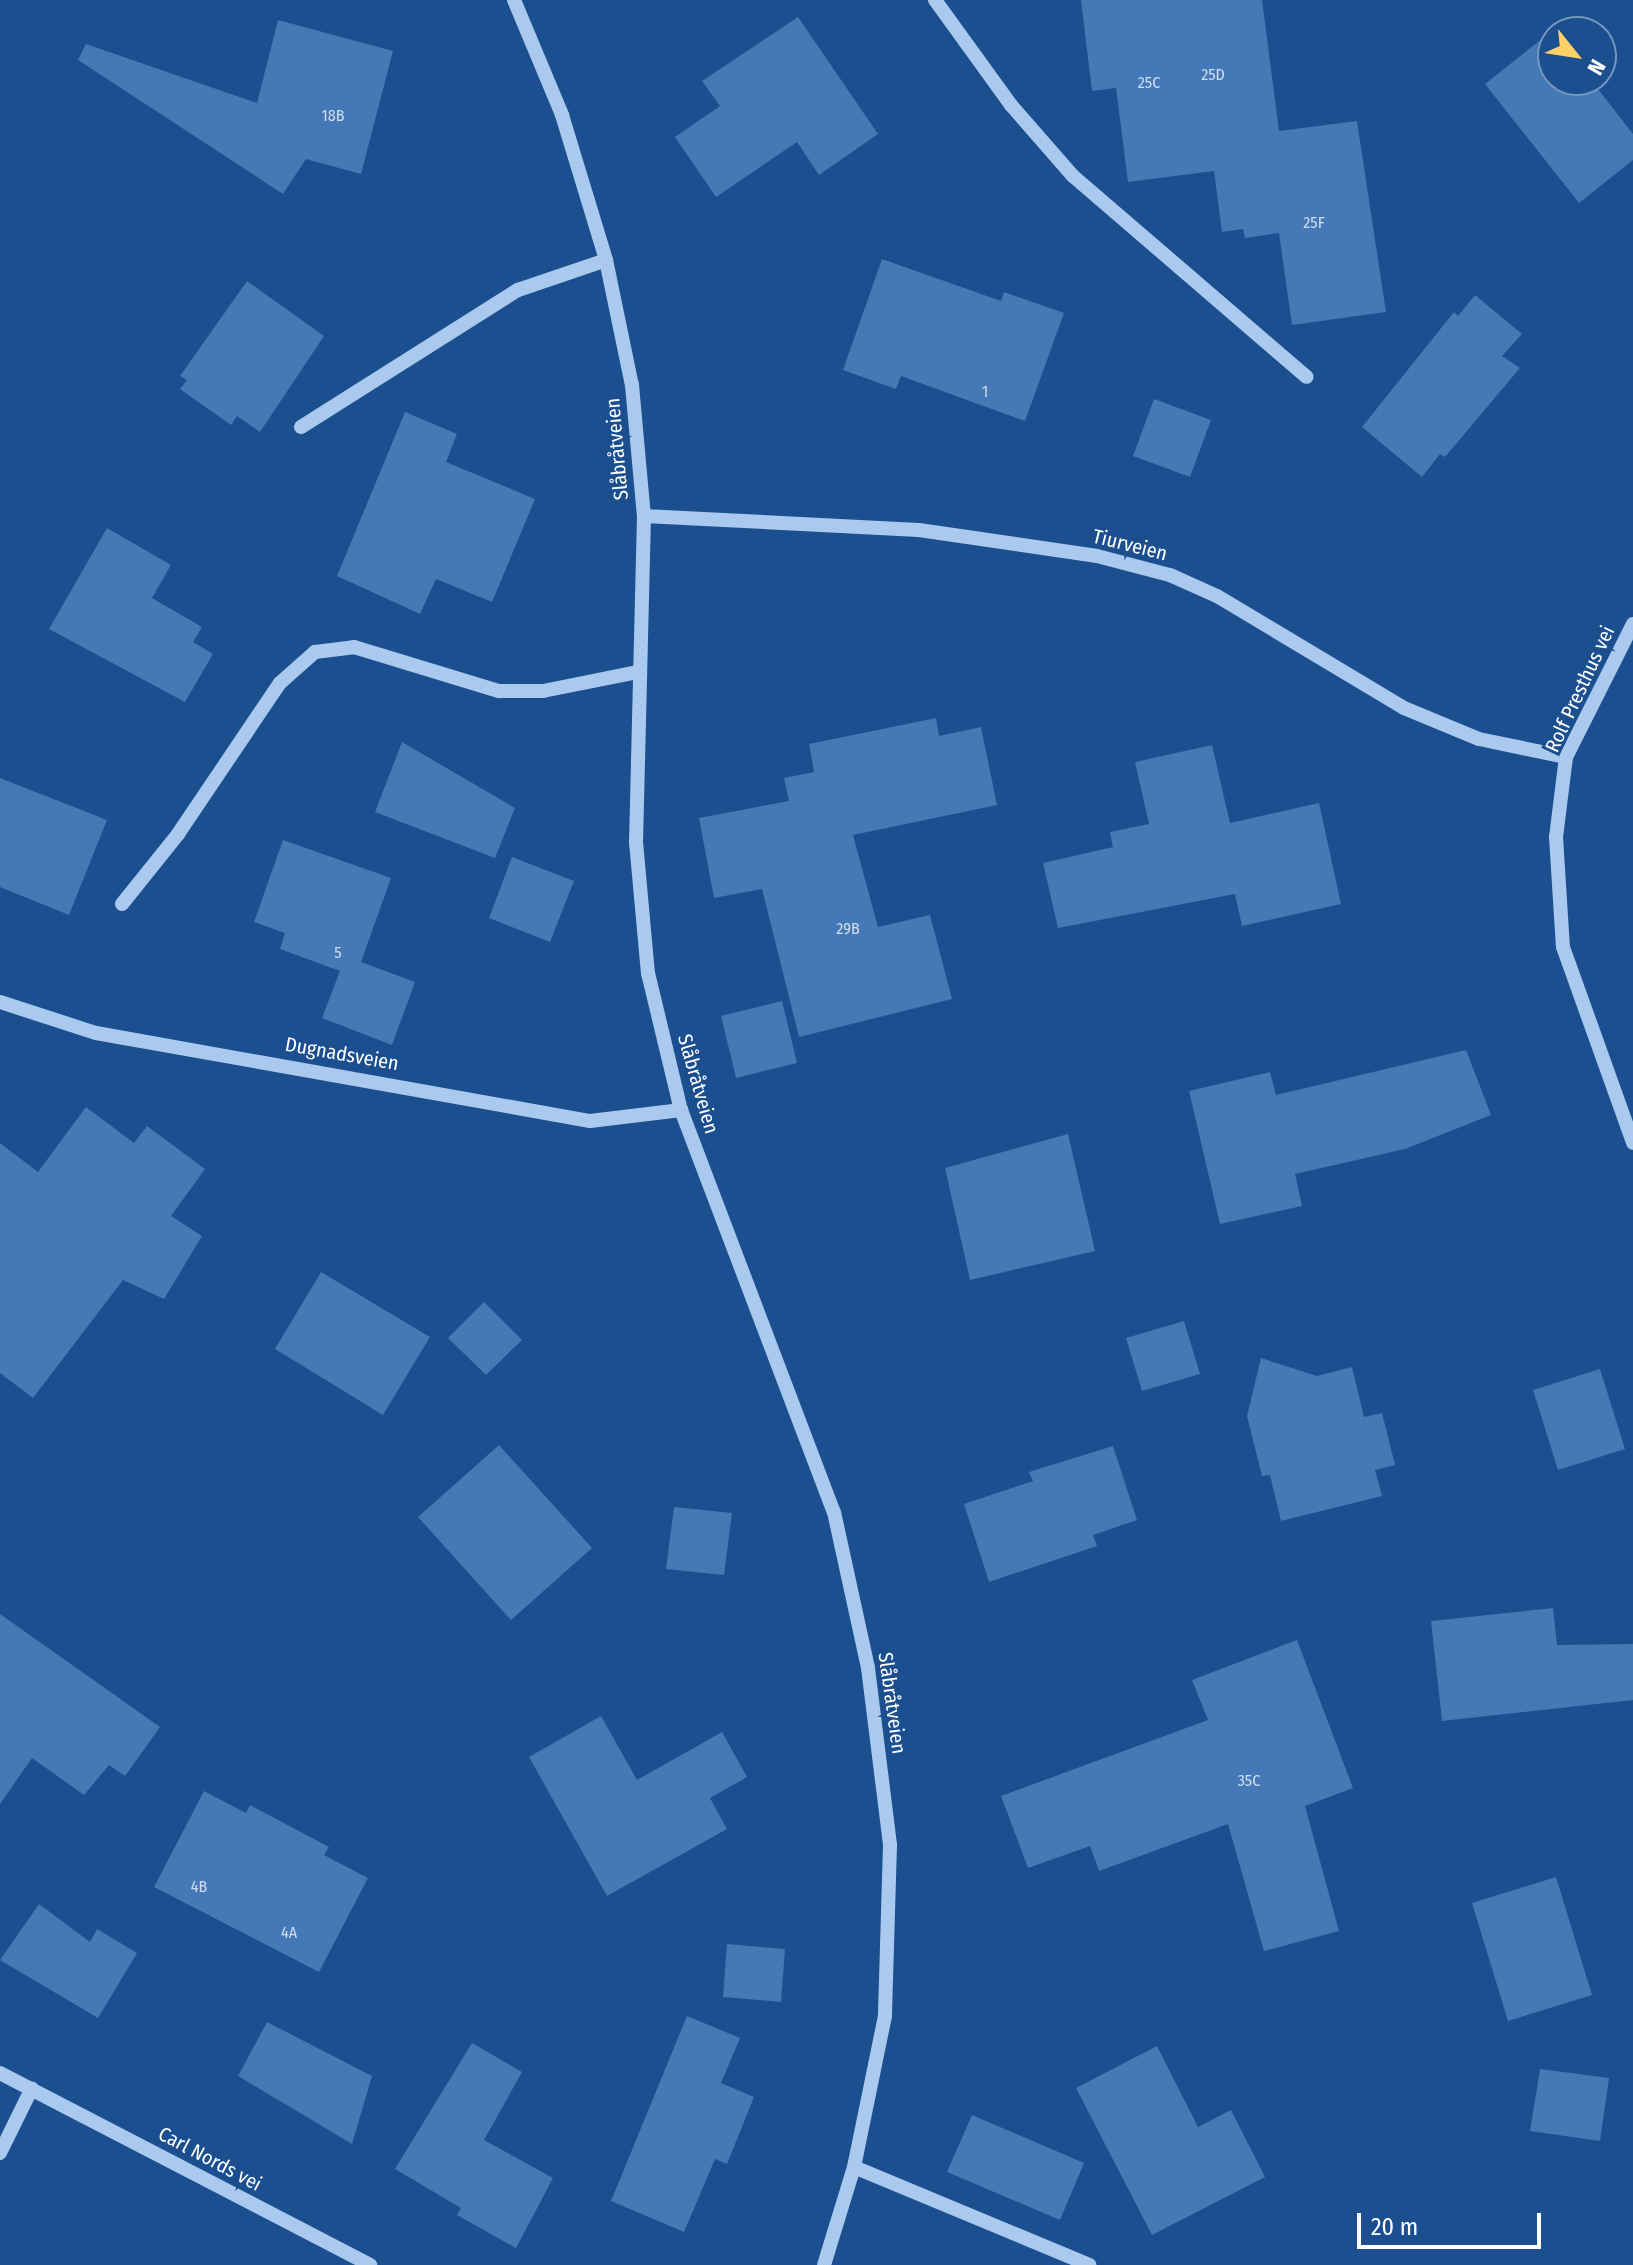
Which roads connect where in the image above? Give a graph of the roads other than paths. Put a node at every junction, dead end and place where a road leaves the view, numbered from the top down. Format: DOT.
graph roads {
  1 [pos="514,0"];
  2 [pos="935,0"];
  3 [pos="606,260"];
  4 [pos="1307,377"];
  5 [pos="301,427"];
  6 [pos="644,516"];
  7 [pos="1633,624"];
  8 [pos="637,672"];
  9 [pos="1566,757"];
  10 [pos="122,904"];
  11 [pos="0,1002"];
  12 [pos="681,1110"];
  13 [pos="1633,1143"];
  14 [pos="0,2073"];
  15 [pos="32,2088"];
  16 [pos="0,2153"];
  17 [pos="854,2167"];
  18 [pos="370,2265"];
  19 [pos="824,2265"];
  20 [pos="1089,2265"];
  1 -- 3 [label="street, Slåbråtveien"];
  2 -- 4 [label="street"];
  3 -- 5 [label="street"];
  3 -- 6 [label="street, Slåbråtveien"];
  6 -- 8 [label="street, Slåbråtveien"];
  6 -- 9 [label="street, Tiurveien"];
  7 -- 9 [label="street, Rolf Presthus vei"];
  8 -- 10 [label="street"];
  8 -- 12 [label="street, Slåbråtveien"];
  9 -- 13 [label="street, Rolf Presthus vei"];
  11 -- 12 [label="street, Dugnadsveien"];
  12 -- 17 [label="street, Slåbråtveien"];
  14 -- 15 [label="street, Carl Nords vei"];
  15 -- 16 [label="street"];
  15 -- 18 [label="street, Carl Nords vei"];
  17 -- 19 [label="street, Slåbråtveien"];
  17 -- 20 [label="street"];
}
